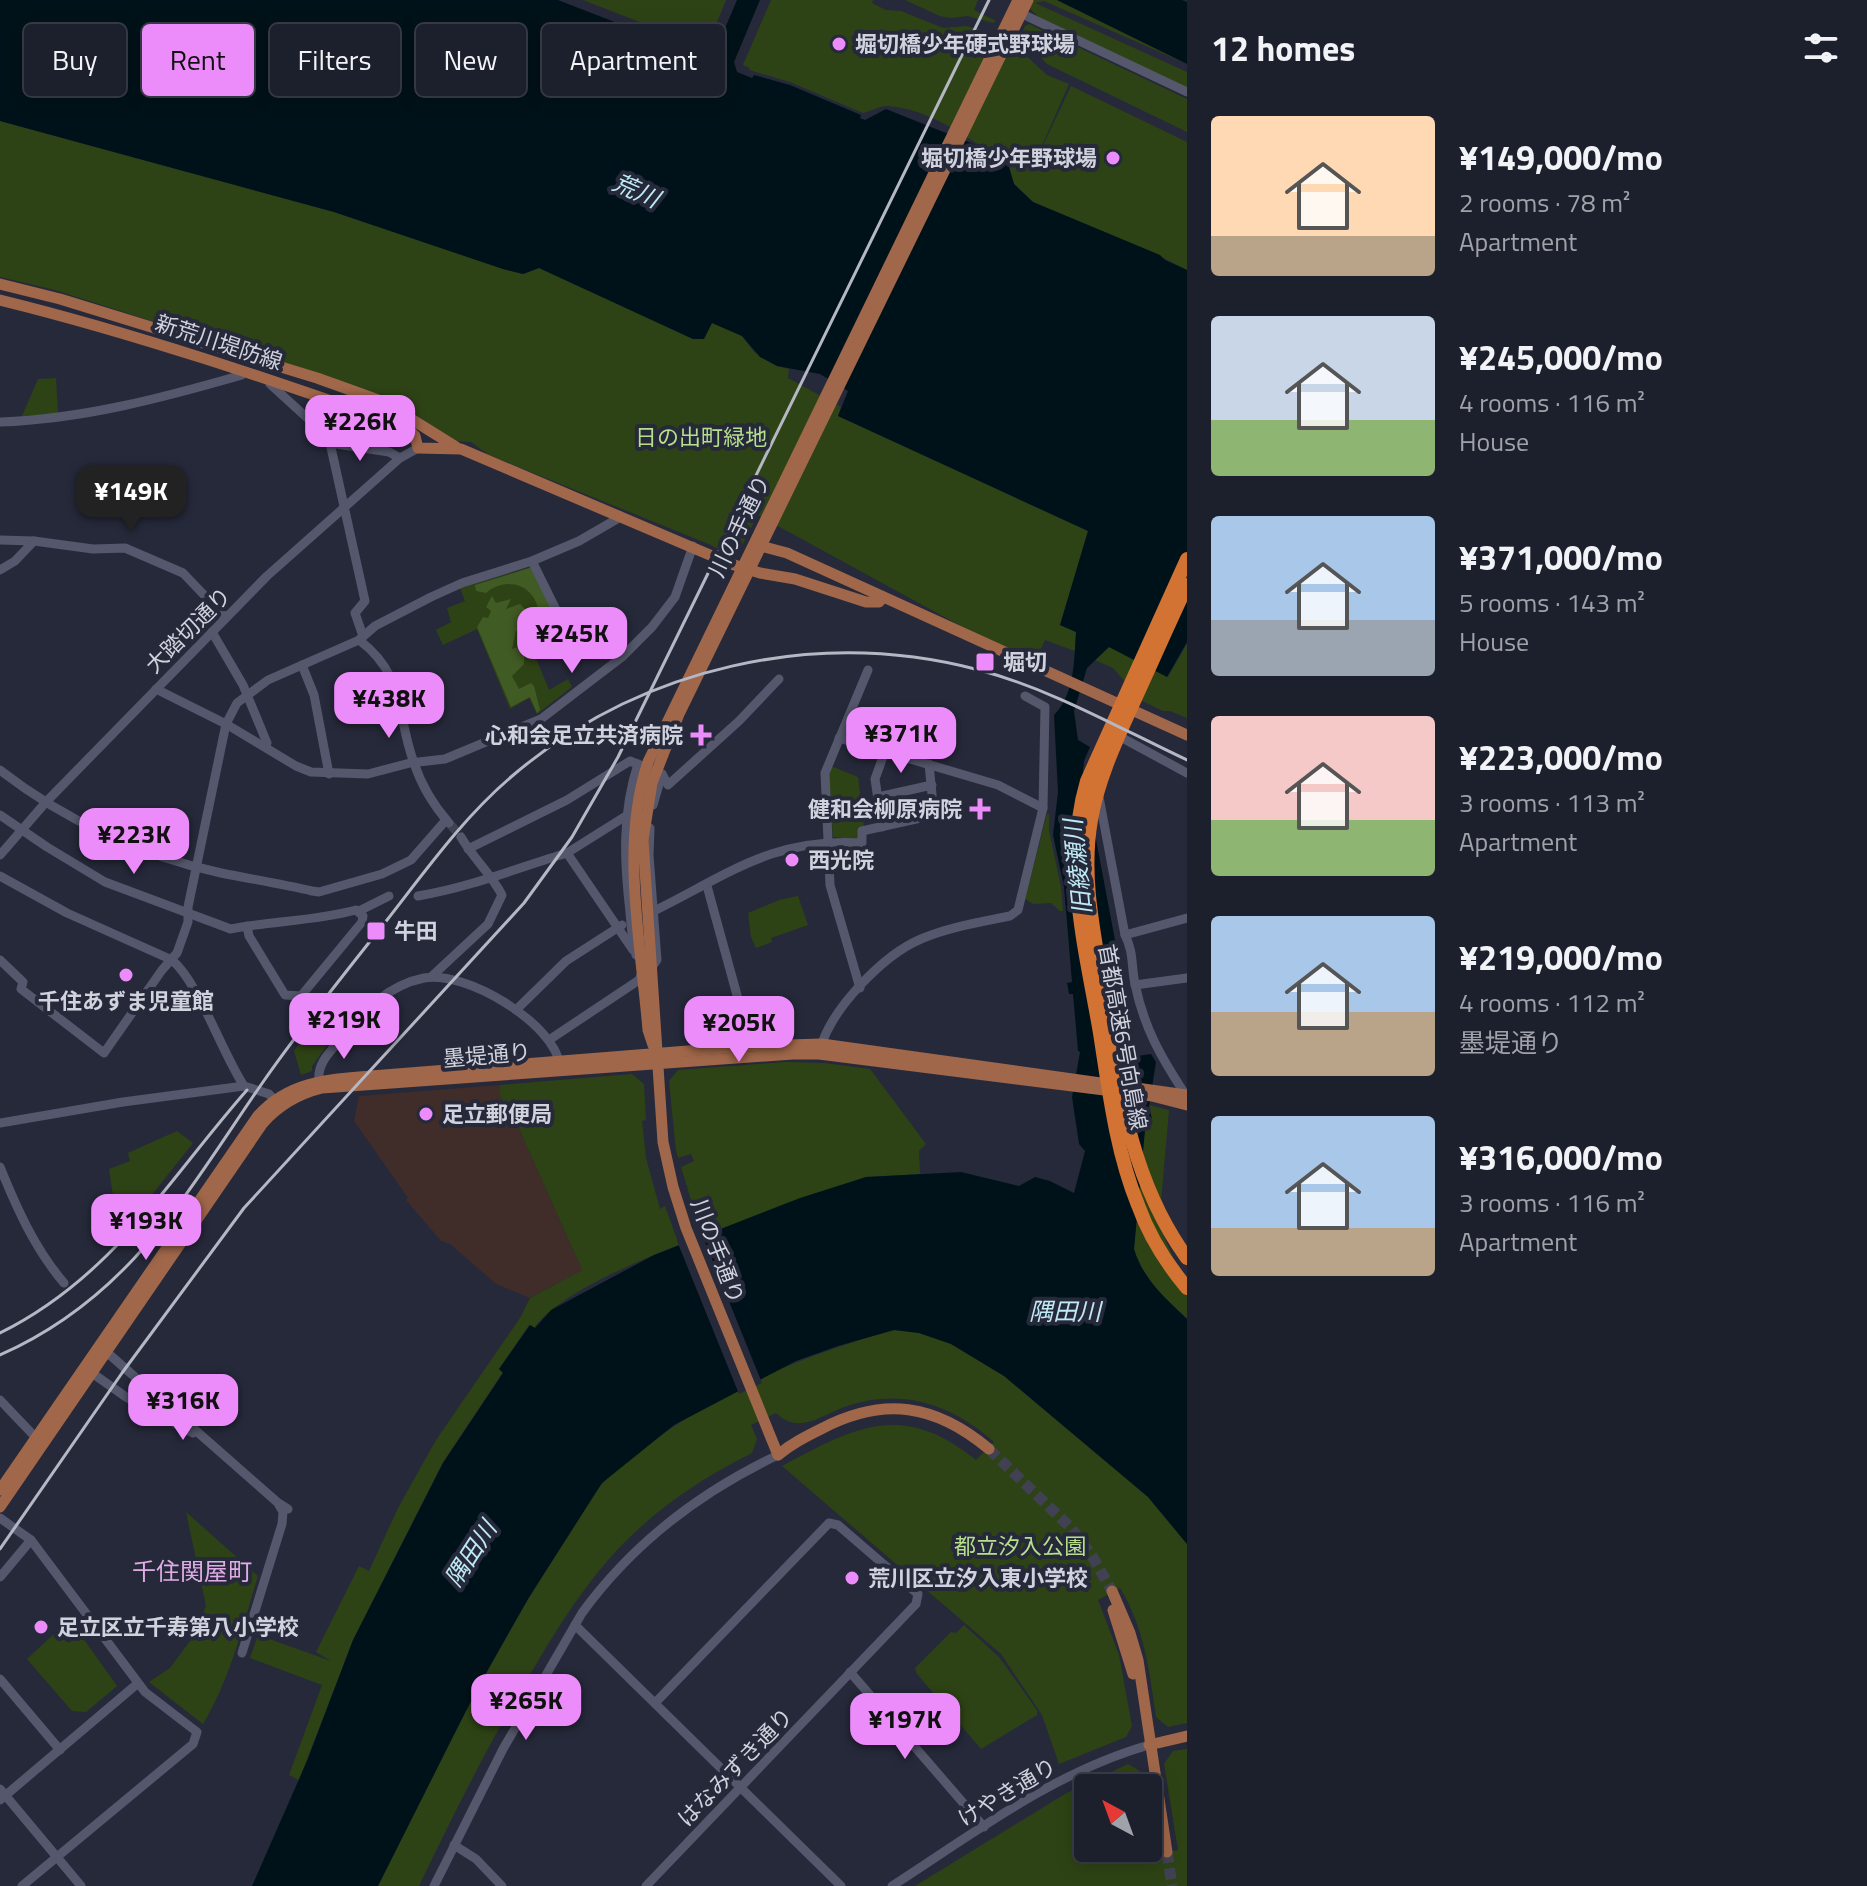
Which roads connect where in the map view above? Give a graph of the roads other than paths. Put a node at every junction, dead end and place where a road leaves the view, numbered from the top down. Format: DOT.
graph roads {
  1 [pos="1019,8"];
  2 [pos="1187,92"];
  3 [pos="0,284"];
  4 [pos="0,300"];
  5 [pos="243,371"];
  6 [pos="271,380"];
  7 [pos="0,422"];
  8 [pos="330,443"];
  9 [pos="418,448"];
  10 [pos="457,448"];
  11 [pos="400,458"];
  12 [pos="343,510"];
  13 [pos="619,515"];
  14 [pos="0,540"];
  15 [pos="34,541"];
  16 [pos="759,541"];
  17 [pos="693,546"];
  18 [pos="1187,559"];
  19 [pos="532,561"];
  20 [pos="0,570"];
  21 [pos="1187,585"];
  22 [pos="883,597"];
  23 [pos="226,618"];
  24 [pos="212,632"];
  25 [pos="361,638"];
  26 [pos="531,648"];
  27 [pos="302,665"];
  28 [pos="868,670"];
  29 [pos="779,679"];
  30 [pos="156,689"];
  31 [pos="248,694"];
  32 [pos="1025,696"];
  33 [pos="399,703"];
  34 [pos="356,711"];
  35 [pos="226,724"];
  36 [pos="1187,735"];
  37 [pos="839,738"];
  38 [pos="265,747"];
  39 [pos="885,751"];
  40 [pos="414,764"];
  41 [pos="638,764"];
  42 [pos="929,764"];
  43 [pos="0,770"];
  44 [pos="1187,773"];
  45 [pos="329,774"];
  46 [pos="662,774"];
  47 [pos="932,785"];
  48 [pos="878,797"];
  49 [pos="46,802"];
  50 [pos="1043,808"];
  51 [pos="0,815"];
  52 [pos="626,816"];
  53 [pos="882,827"];
  54 [pos="23,830"];
  55 [pos="461,837"];
  56 [pos="829,841"];
  57 [pos="468,849"];
  58 [pos="567,853"];
  59 [pos="0,855"];
  60 [pos="197,865"];
  61 [pos="0,876"];
  62 [pos="493,879"];
  63 [pos="707,886"];
  64 [pos="389,896"];
  65 [pos="418,896"];
  66 [pos="359,911"];
  67 [pos="654,911"];
  68 [pos="188,914"];
  69 [pos="1187,918"];
  70 [pos="639,925"];
  71 [pos="247,926"];
  72 [pos="617,927"];
  73 [pos="1125,935"];
  74 [pos="635,952"];
  75 [pos="0,960"];
  76 [pos="172,960"];
  77 [pos="647,967"];
  78 [pos="431,977"];
  79 [pos="1187,978"];
  80 [pos="1135,985"];
  81 [pos="860,988"];
  82 [pos="516,1010"];
  83 [pos="549,1040"];
  84 [pos="751,1046"];
  85 [pos="821,1049"];
  86 [pos="655,1058"];
  87 [pos="560,1065"];
  88 [pos="319,1081"];
  89 [pos="244,1086"];
  90 [pos="1121,1095"];
  91 [pos="1186,1098"];
  92 [pos="277,1103"];
  93 [pos="0,1123"];
  94 [pos="1119,1141"];
  95 [pos="0,1167"];
  96 [pos="1187,1243"];
  97 [pos="1187,1258"];
  98 [pos="1187,1273"];
  99 [pos="64,1283"];
  100 [pos="1187,1288"];
  101 [pos="103,1349"];
  102 [pos="92,1373"];
  103 [pos="0,1400"];
  104 [pos="200,1435"];
  105 [pos="39,1442"];
  106 [pos="986,1452"];
  107 [pos="778,1455"];
  108 [pos="0,1490"];
  109 [pos="277,1502"];
  110 [pos="0,1507"];
  111 [pos="288,1509"];
  112 [pos="0,1518"];
  113 [pos="31,1540"];
  114 [pos="0,1577"];
  115 [pos="1109,1593"];
  116 [pos="575,1625"];
  117 [pos="242,1653"];
  118 [pos="850,1672"];
  119 [pos="1,1682"];
  120 [pos="137,1684"];
  121 [pos="655,1703"];
  122 [pos="1187,1736"];
  123 [pos="1149,1745"];
  124 [pos="60,1750"];
  125 [pos="740,1788"];
  126 [pos="2,1795"];
  127 [pos="984,1827"];
  128 [pos="454,1845"];
  129 [pos="1167,1852"];
  130 [pos="57,1857"];
  131 [pos="22,1886"];
  132 [pos="81,1886"];
  133 [pos="434,1886"];
  134 [pos="502,1886"];
  135 [pos="646,1886"];
  136 [pos="841,1886"];
  137 [pos="892,1886"];
  1 -- 2 [label="street"];
  1 -- 16 [label="main road, 川の手通り"];
  3 -- 10 [label="main road, 新荒川堤防線"];
  4 -- 5 [label="main road, 新荒川堤防線"];
  5 -- 6 [label="main road, 新荒川堤防線"];
  5 -- 7 [label="street"];
  6 -- 8 [label="street"];
  6 -- 9 [label="main road, 新荒川堤防線"];
  8 -- 11 [label="street"];
  8 -- 12 [label="street"];
  9 -- 10 [label="main road, 新荒川堤防線"];
  9 -- 11 [label="street, 大踏切通り"];
  10 -- 13 [label="main road, 新荒川堤防線"];
  11 -- 12 [label="street, 大踏切通り"];
  12 -- 23 [label="street, 大踏切通り"];
  12 -- 25 [label="street"];
  13 -- 17 [label="main road, 新荒川堤防線"];
  13 -- 19 [label="street"];
  14 -- 15 [label="street"];
  15 -- 20 [label="street"];
  15 -- 23 [label="street"];
  16 -- 22 [label="main road, 新荒川堤防線"];
  16 -- 70 [label="main road, 川の手通り"];
  17 -- 22 [label="main road, 新荒川堤防線"];
  17 -- 40 [label="street"];
  18 -- 94 [label="highway, 首都高速6号向島線"];
  19 -- 25 [label="street"];
  19 -- 26 [label="street"];
  21 -- 90 [label="highway, 首都高速6号向島線"];
  22 -- 36 [label="main road, 新荒川堤防線"];
  23 -- 24 [label="street, 大踏切通り"];
  24 -- 30 [label="street, 大踏切通り"];
  24 -- 31 [label="street"];
  25 -- 27 [label="street"];
  25 -- 33 [label="street"];
  27 -- 31 [label="street"];
  27 -- 45 [label="street"];
  28 -- 37 [label="street"];
  29 -- 46 [label="street"];
  30 -- 35 [label="street"];
  30 -- 49 [label="street, 大踏切通り"];
  31 -- 35 [label="street"];
  31 -- 38 [label="street"];
  32 -- 50 [label="street"];
  33 -- 34 [label="street"];
  33 -- 40 [label="street"];
  35 -- 38 [label="street"];
  35 -- 60 [label="street"];
  37 -- 39 [label="street"];
  37 -- 56 [label="street"];
  38 -- 45 [label="street"];
  39 -- 42 [label="street"];
  39 -- 48 [label="street"];
  40 -- 45 [label="street"];
  40 -- 60 [label="street"];
  41 -- 46 [label="street"];
  41 -- 52 [label="street"];
  41 -- 57 [label="street"];
  42 -- 47 [label="street"];
  42 -- 50 [label="street"];
  43 -- 49 [label="street"];
  44 -- 73 [label="street"];
  46 -- 67 [label="street"];
  47 -- 48 [label="street"];
  47 -- 53 [label="street"];
  48 -- 53 [label="street"];
  49 -- 54 [label="street, 大踏切通り"];
  49 -- 60 [label="street"];
  50 -- 81 [label="street"];
  51 -- 54 [label="street"];
  52 -- 58 [label="street"];
  52 -- 70 [label="street"];
  53 -- 56 [label="street"];
  54 -- 59 [label="street, 大踏切通り"];
  54 -- 68 [label="street"];
  55 -- 57 [label="street"];
  56 -- 63 [label="street"];
  56 -- 81 [label="street"];
  57 -- 62 [label="street"];
  58 -- 62 [label="street"];
  58 -- 72 [label="street"];
  60 -- 68 [label="street"];
  61 -- 76 [label="street"];
  62 -- 65 [label="street"];
  62 -- 78 [label="street"];
  63 -- 67 [label="street"];
  63 -- 84 [label="street"];
  64 -- 66 [label="street"];
  66 -- 71 [label="street"];
  66 -- 71 [label="street"];
  67 -- 77 [label="street"];
  68 -- 71 [label="street"];
  68 -- 76 [label="street"];
  69 -- 73 [label="street"];
  70 -- 72 [label="street"];
  70 -- 74 [label="street"];
  70 -- 77 [label="main road, 川の手通り"];
  72 -- 74 [label="street"];
  72 -- 82 [label="street"];
  73 -- 80 [label="street"];
  74 -- 77 [label="street"];
  75 -- 76 [label="street"];
  76 -- 89 [label="street"];
  77 -- 83 [label="street"];
  77 -- 86 [label="main road, 川の手通り"];
  78 -- 82 [label="street"];
  78 -- 88 [label="street"];
  79 -- 80 [label="street"];
  80 -- 91 [label="street"];
  81 -- 85 [label="street"];
  82 -- 83 [label="street"];
  83 -- 87 [label="street"];
  84 -- 85 [label="main road, 墨堤通り"];
  84 -- 86 [label="main road, 墨堤通り"];
  85 -- 86 [label="main road, 墨堤通り"];
  85 -- 91 [label="main road, 墨堤通り"];
  86 -- 87 [label="main road, 墨堤通り"];
  86 -- 107 [label="main road, 川の手通り"];
  87 -- 88 [label="main road, 墨堤通り"];
  87 -- 92 [label="main road, 墨堤通り"];
  88 -- 92 [label="main road, 墨堤通り"];
  89 -- 92 [label="street"];
  89 -- 93 [label="street"];
  90 -- 96 [label="highway"];
  90 -- 97 [label="highway, 首都高速6号向島線"];
  92 -- 101 [label="main road, 墨堤通り"];
  94 -- 98 [label="highway"];
  94 -- 100 [label="highway, 首都高速6号向島線"];
  95 -- 99 [label="street"];
  101 -- 102 [label="main road, 墨堤通り"];
  101 -- 104 [label="street"];
  101 -- 105 [label="main road, 墨堤通り"];
  102 -- 104 [label="street"];
  102 -- 105 [label="main road, 墨堤通り"];
  103 -- 105 [label="street"];
  104 -- 109 [label="street"];
  105 -- 108 [label="main road, 墨堤通り"];
  105 -- 110 [label="main road, 墨堤通り"];
  106 -- 107 [label="main road"];
  107 -- 116 [label="street"];
  109 -- 111 [label="street"];
  109 -- 117 [label="street"];
  112 -- 113 [label="street"];
  113 -- 114 [label="street"];
  113 -- 120 [label="street"];
  115 -- 123 [label="main road"];
  116 -- 121 [label="street"];
  116 -- 128 [label="street"];
  118 -- 121 [label="street, はなみずき通り"];
  118 -- 125 [label="street, はなみずき通り"];
  118 -- 127 [label="street"];
  119 -- 124 [label="street"];
  120 -- 124 [label="street"];
  120 -- 130 [label="street"];
  121 -- 125 [label="street"];
  122 -- 123 [label="main road"];
  123 -- 127 [label="street, けやき通り"];
  123 -- 129 [label="main road"];
  124 -- 126 [label="street"];
  125 -- 135 [label="street, はなみずき通り"];
  125 -- 136 [label="street"];
  126 -- 130 [label="street"];
  127 -- 137 [label="street, けやき通り"];
  128 -- 133 [label="street"];
  128 -- 134 [label="street"];
  130 -- 131 [label="street"];
  130 -- 132 [label="street"];
}
